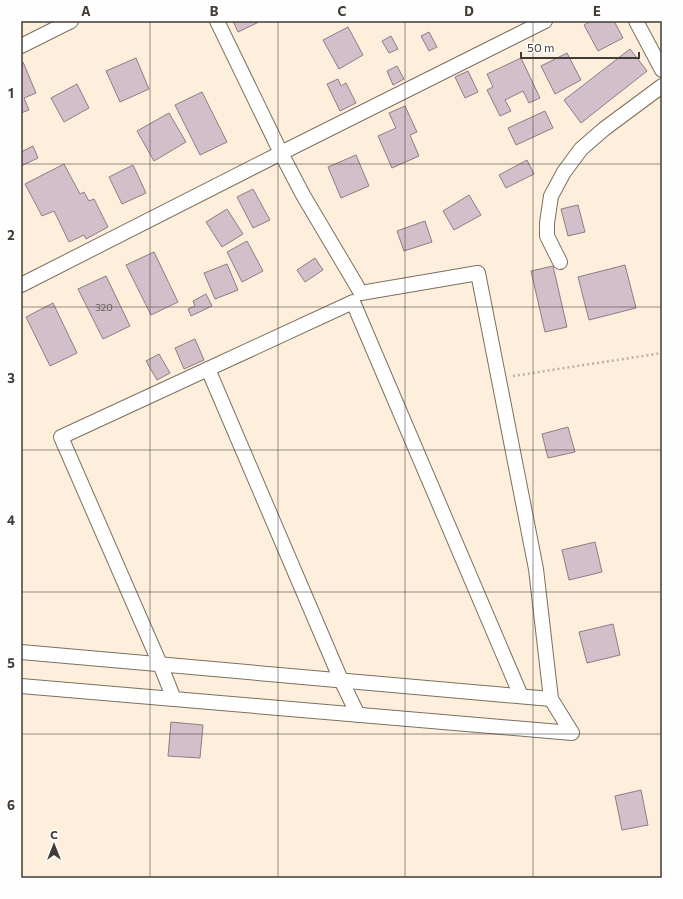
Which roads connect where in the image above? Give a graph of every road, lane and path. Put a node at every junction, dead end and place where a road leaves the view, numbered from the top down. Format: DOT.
graph roads {
  1 [pos="71,21"];
  2 [pos="217,21"];
  3 [pos="545,21"];
  4 [pos="636,21"];
  5 [pos="21,46"];
  6 [pos="662,70"];
  7 [pos="662,86"];
  8 [pos="281,153"];
  9 [pos="560,262"];
  10 [pos="21,285"];
  11 [pos="357,297"];
  12 [pos="662,353"];
  13 [pos="208,369"];
  14 [pos="499,379"];
  15 [pos="21,652"];
  16 [pos="160,664"];
  17 [pos="341,680"];
  18 [pos="21,686"];
  19 [pos="521,696"];
  20 [pos="551,698"];
  21 [pos="174,699"];
  22 [pos="358,715"];
  1 -- 5 [label="street"];
  2 -- 8 [label="street"];
  3 -- 8 [label="street"];
  4 -- 6 [label="street"];
  7 -- 9 [label="street"];
  8 -- 10 [label="street"];
  8 -- 11 [label="street"];
  11 -- 13 [label="street"];
  11 -- 14 [label="street"];
  11 -- 19 [label="street"];
  12 -- 14 [label="path"];
  13 -- 16 [label="street"];
  13 -- 17 [label="street"];
  14 -- 20 [label="street"];
  15 -- 16 [label="street"];
  16 -- 17 [label="street"];
  16 -- 21 [label="street"];
  17 -- 19 [label="street"];
  17 -- 22 [label="street"];
  18 -- 21 [label="street"];
  19 -- 20 [label="street"];
  20 -- 22 [label="street"];
  21 -- 22 [label="street"];
}
